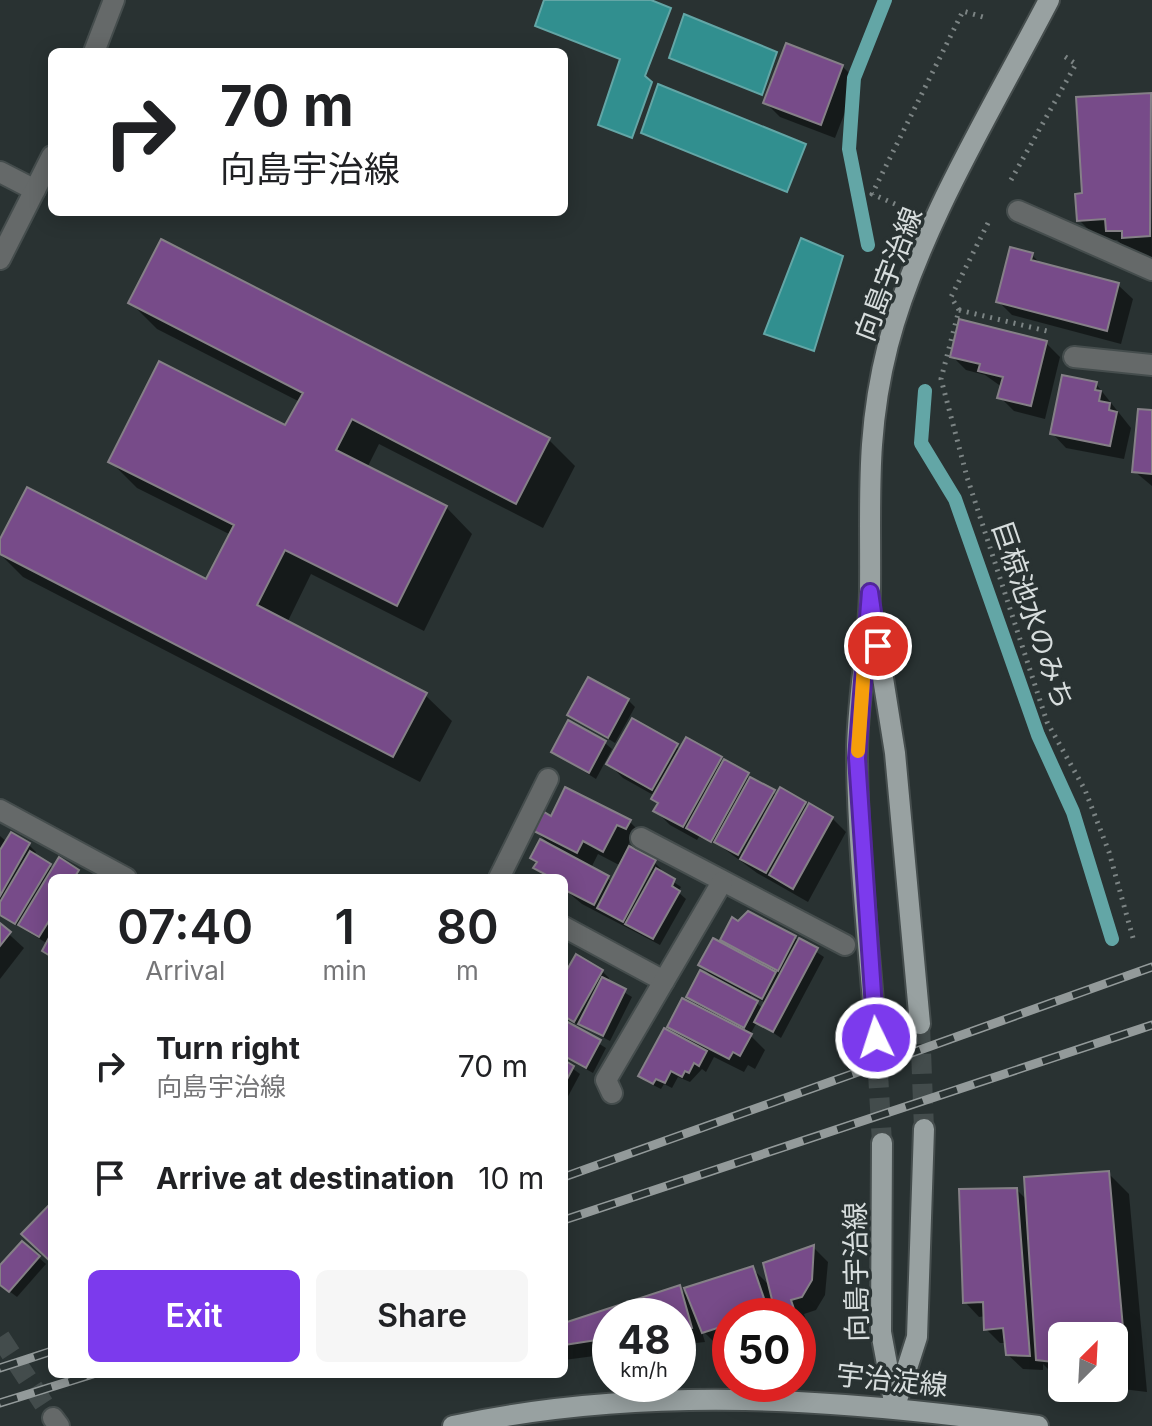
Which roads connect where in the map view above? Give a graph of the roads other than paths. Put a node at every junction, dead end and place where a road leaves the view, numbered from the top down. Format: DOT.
graph roads {
  1 [pos="114,0"];
  2 [pos="1049,0"];
  3 [pos="96,48"];
  4 [pos="48,164"];
  5 [pos="0,172"];
  6 [pos="35,190"];
  7 [pos="1018,211"];
  8 [pos="0,259"];
  9 [pos="1152,270"];
  10 [pos="1074,357"];
  11 [pos="1152,365"];
  12 [pos="870,592"];
  13 [pos="548,779"];
  14 [pos="0,810"];
  15 [pos="641,838"];
  16 [pos="119,874"];
  17 [pos="501,874"];
  18 [pos="722,882"];
  19 [pos="568,929"];
  20 [pos="845,945"];
  21 [pos="664,981"];
  22 [pos="920,1024"];
  23 [pos="876,1038"];
  24 [pos="612,1093"];
  25 [pos="924,1129"];
  26 [pos="882,1143"];
  27 [pos="895,1406"];
  28 [pos="453,1426"];
  29 [pos="1038,1426"];
  1 -- 3 [label="street"];
  2 -- 12 [label="main road, 向島宇治線"];
  4 -- 6 [label="street"];
  5 -- 6 [label="street"];
  6 -- 8 [label="street"];
  7 -- 9 [label="street"];
  10 -- 11 [label="street"];
  12 -- 22 [label="main road, 向島宇治線"];
  12 -- 23 [label="main road, 向島宇治線"];
  13 -- 17 [label="street"];
  14 -- 16 [label="street"];
  15 -- 18 [label="street"];
  18 -- 20 [label="street"];
  18 -- 21 [label="street"];
  19 -- 21 [label="street"];
  21 -- 24 [label="street"];
  25 -- 27 [label="main road, 向島宇治線"];
  26 -- 27 [label="main road, 向島宇治線"];
  27 -- 28 [label="main road, 宇治淀線"];
  27 -- 29 [label="main road, 宇治淀線"];
}
